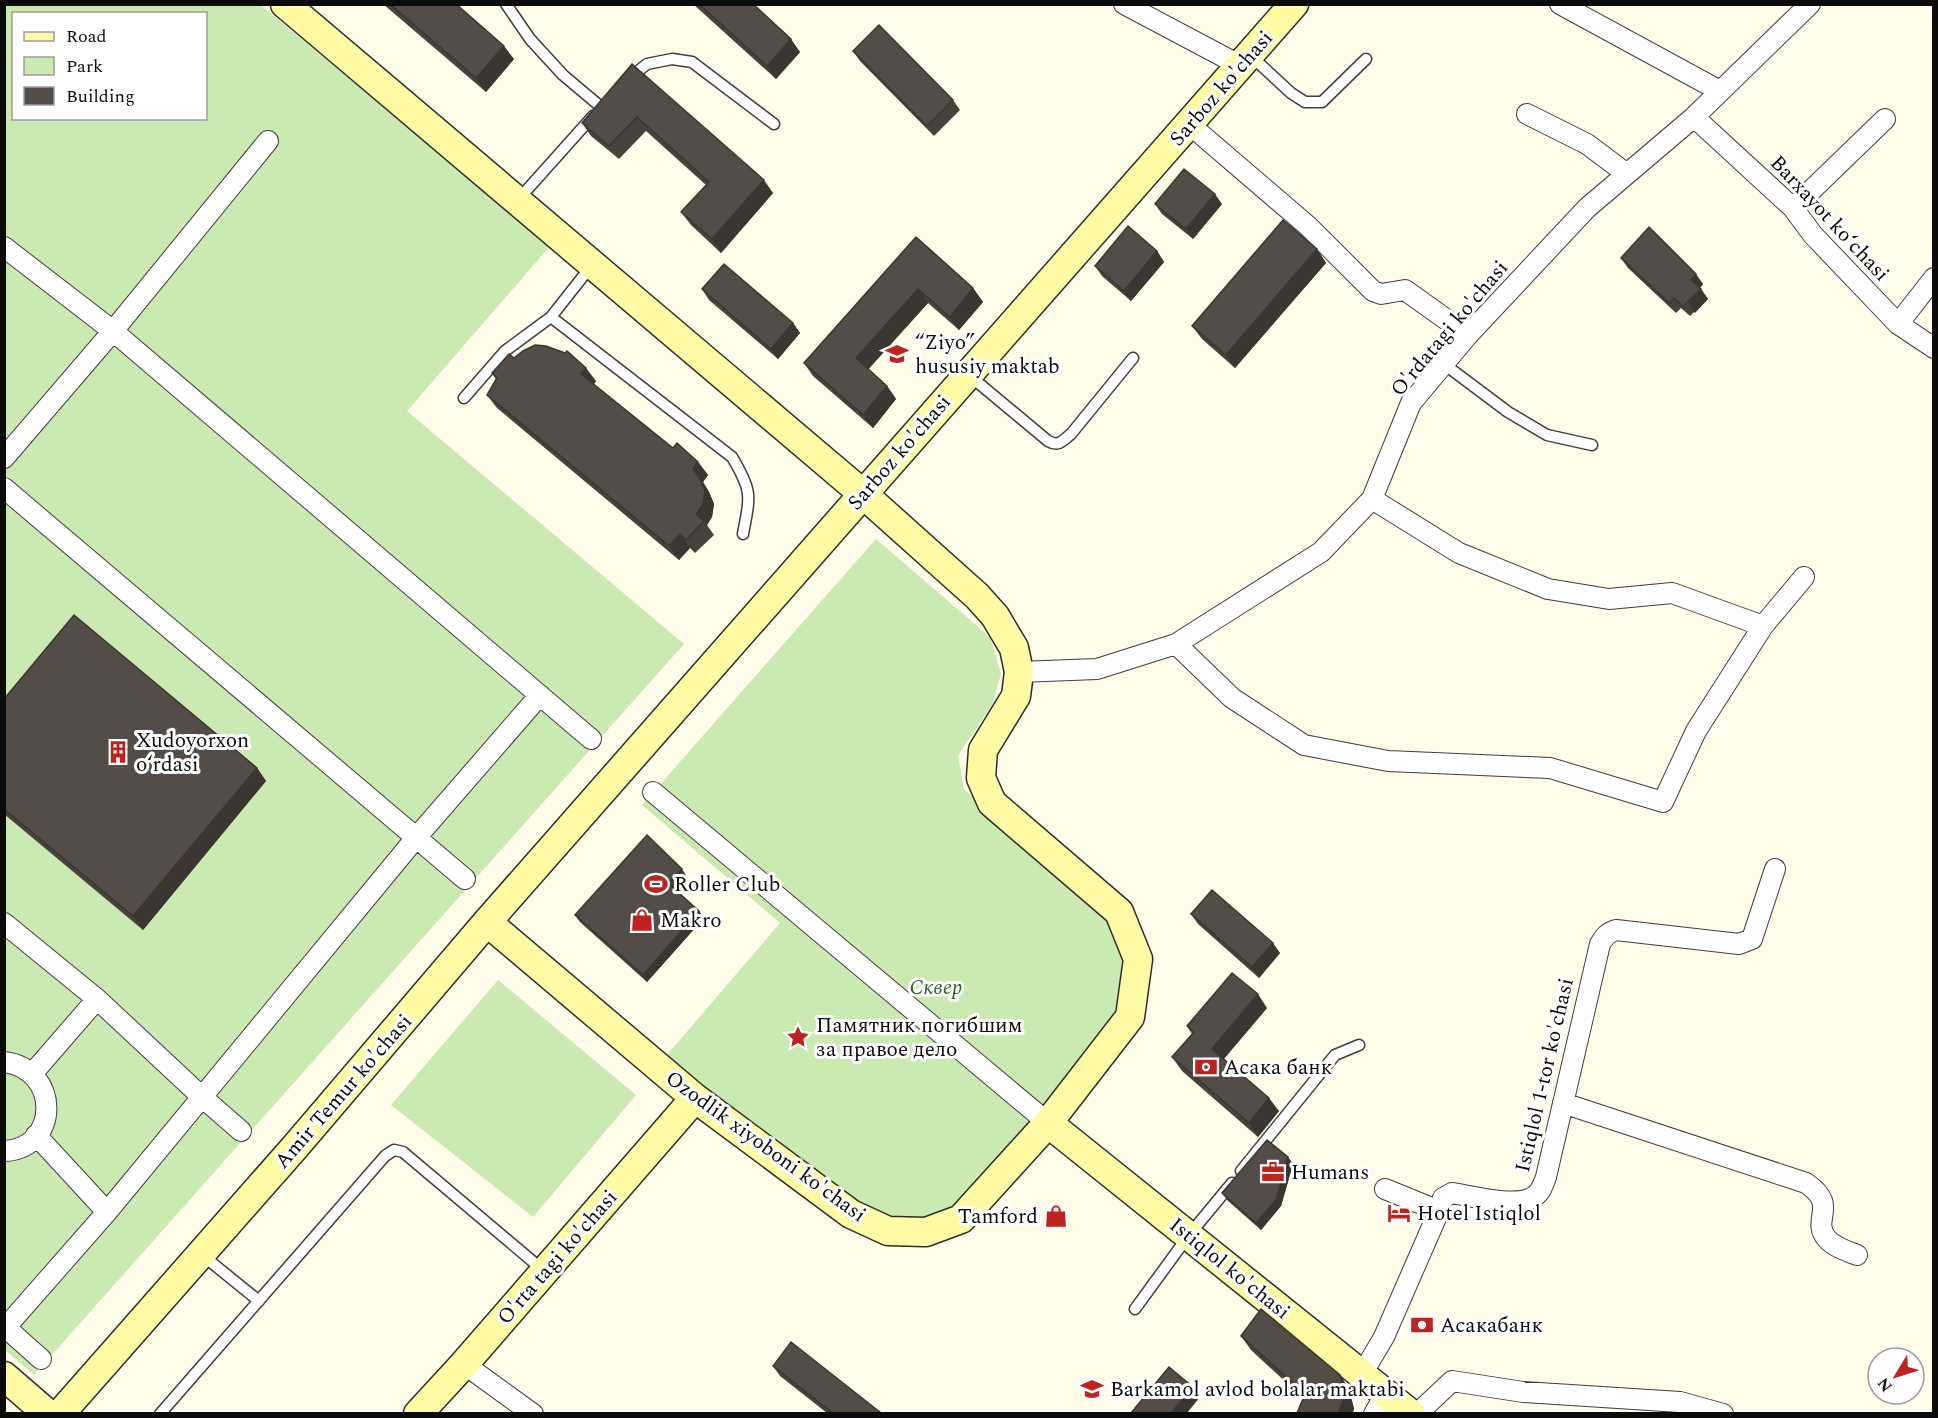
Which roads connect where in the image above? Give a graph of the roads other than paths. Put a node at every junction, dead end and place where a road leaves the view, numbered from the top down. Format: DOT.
graph roads {
  1 [pos="285,4"];
  2 [pos="506,4"];
  3 [pos="1124,4"];
  4 [pos="1294,4"];
  5 [pos="1560,4"];
  6 [pos="1810,4"];
  7 [pos="1365,59"];
  8 [pos="1245,60"];
  9 [pos="1720,91"];
  10 [pos="609,99"];
  11 [pos="1527,114"];
  12 [pos="1694,117"];
  13 [pos="1885,119"];
  14 [pos="774,124"];
  15 [pos="1189,124"];
  16 [pos="268,141"];
  17 [pos="1627,174"];
  18 [pos="517,201"];
  19 [pos="1794,208"];
  20 [pos="4,247"];
  21 [pos="592,265"];
  22 [pos="1934,278"];
  23 [pos="551,317"];
  24 [pos="1898,324"];
  25 [pos="113,331"];
  26 [pos="1468,335"];
  27 [pos="1934,348"];
  28 [pos="1133,358"];
  29 [pos="1444,364"];
  30 [pos="968,374"];
  31 [pos="464,398"];
  32 [pos="1592,445"];
  33 [pos="4,458"];
  34 [pos="4,488"];
  35 [pos="862,493"];
  36 [pos="1372,500"];
  37 [pos="742,534"];
  38 [pos="1804,577"];
  39 [pos="1763,626"];
  40 [pos="1176,644"];
  41 [pos="1019,672"];
  42 [pos="540,695"];
  43 [pos="591,739"];
  44 [pos="623,766"];
  45 [pos="653,792"];
  46 [pos="415,839"];
  47 [pos="1775,869"];
  48 [pos="465,879"];
  49 [pos="487,922"];
  50 [pos="4,923"];
  51 [pos="97,999"];
  52 [pos="1359,1045"];
  53 [pos="4,1062"];
  54 [pos="32,1074"];
  55 [pos="202,1097"];
  56 [pos="695,1098"];
  57 [pos="1563,1103"];
  58 [pos="1048,1123"];
  59 [pos="242,1131"];
  60 [pos="36,1136"];
  61 [pos="4,1150"];
  62 [pos="1385,1189"];
  63 [pos="1439,1211"];
  64 [pos="107,1212"];
  65 [pos="1189,1235"];
  66 [pos="200,1254"];
  67 [pos="1857,1256"];
  68 [pos="545,1271"];
  69 [pos="259,1301"];
  70 [pos="1136,1309"];
  71 [pos="5,1326"];
  72 [pos="41,1359"];
  73 [pos="464,1364"];
  74 [pos="1362,1374"];
  75 [pos="4,1376"];
  76 [pos="1380,1403"];
  77 [pos="48,1413"];
  78 [pos="60,1413"];
  79 [pos="160,1413"];
  80 [pos="418,1413"];
  81 [pos="533,1413"];
  82 [pos="1411,1413"];
  83 [pos="1417,1413"];
  84 [pos="1723,1413"];
  1 -- 18 [label="main road, Ozodlik xiyoboni ko'chasi"];
  2 -- 10 [label="lane"];
  3 -- 8 [label="street"];
  4 -- 8 [label="main road, Sarboz ko'chasi"];
  5 -- 9 [label="street"];
  6 -- 9 [label="street, O'rdatagi ko'chasi"];
  7 -- 8 [label="lane"];
  8 -- 15 [label="main road, Sarboz ko'chasi"];
  9 -- 12 [label="street, O'rdatagi ko'chasi"];
  10 -- 14 [label="lane"];
  10 -- 18 [label="lane"];
  11 -- 17 [label="street"];
  12 -- 17 [label="street, O'rdatagi ko'chasi"];
  12 -- 19 [label="street, Barxayot koʻchasi"];
  13 -- 19 [label="street"];
  15 -- 26 [label="street"];
  15 -- 30 [label="main road, Sarboz ko'chasi"];
  16 -- 25 [label="street"];
  17 -- 26 [label="street, O'rdatagi ko'chasi"];
  18 -- 21 [label="main road, Ozodlik xiyoboni ko'chasi"];
  19 -- 24 [label="street, Barxayot koʻchasi"];
  20 -- 25 [label="street"];
  21 -- 23 [label="lane"];
  21 -- 35 [label="main road, Ozodlik xiyoboni ko'chasi"];
  22 -- 24 [label="street"];
  23 -- 31 [label="lane"];
  23 -- 37 [label="lane"];
  24 -- 27 [label="street, Barxayot koʻchasi"];
  25 -- 33 [label="street"];
  25 -- 42 [label="street"];
  26 -- 29 [label="street, O'rdatagi ko'chasi"];
  28 -- 30 [label="lane"];
  29 -- 32 [label="lane"];
  29 -- 36 [label="street, O'rdatagi ko'chasi"];
  30 -- 35 [label="main road, Sarboz ko'chasi"];
  34 -- 46 [label="street"];
  35 -- 41 [label="main road, Ozodlik xiyoboni ko'chasi"];
  35 -- 44 [label="main road, Sarboz ko'chasi"];
  36 -- 39 [label="street"];
  36 -- 40 [label="street, O'rdatagi ko'chasi"];
  38 -- 39 [label="street"];
  39 -- 40 [label="street"];
  40 -- 41 [label="street, O'rdatagi ko'chasi"];
  41 -- 58 [label="main road, Ozodlik xiyoboni ko'chasi"];
  42 -- 43 [label="street"];
  42 -- 46 [label="street"];
  44 -- 49 [label="main road, Amir Temur ko'chasi"];
  45 -- 58 [label="street"];
  46 -- 48 [label="street"];
  46 -- 55 [label="street"];
  47 -- 57 [label="street, Istiqlol 1-tor ko'chasi"];
  49 -- 56 [label="main road, Ozodlik xiyoboni ko'chasi"];
  49 -- 66 [label="main road, Amir Temur ko'chasi"];
  50 -- 51 [label="street"];
  51 -- 54 [label="street"];
  51 -- 55 [label="street"];
  52 -- 65 [label="lane"];
  53 -- 54 [label="street"];
  54 -- 60 [label="street"];
  55 -- 59 [label="street"];
  55 -- 64 [label="street"];
  56 -- 58 [label="main road, Ozodlik xiyoboni ko'chasi"];
  56 -- 68 [label="main road, O'rta tagi ko'chasi"];
  57 -- 63 [label="street, Istiqlol 1-tor ko'chasi"];
  57 -- 67 [label="street"];
  58 -- 65 [label="main road, Istiqlol ko'chasi"];
  60 -- 61 [label="street"];
  60 -- 64 [label="street"];
  62 -- 63 [label="street"];
  63 -- 74 [label="street, Istiqlol 1-tor ko'chasi"];
  64 -- 71 [label="street"];
  65 -- 70 [label="lane"];
  65 -- 74 [label="main road, Istiqlol ko'chasi"];
  66 -- 69 [label="lane"];
  66 -- 78 [label="main road, Amir Temur ko'chasi"];
  68 -- 69 [label="lane"];
  68 -- 73 [label="main road, O'rta tagi ko'chasi"];
  69 -- 79 [label="lane"];
  71 -- 72 [label="street"];
  73 -- 80 [label="main road, O'rta tagi ko'chasi"];
  73 -- 81 [label="street"];
  74 -- 76 [label="main road, Istiqlol ko'chasi"];
  75 -- 77 [label="main road"];
  76 -- 82 [label="main road, Istiqlol ko'chasi"];
  83 -- 84 [label="street"];
}
